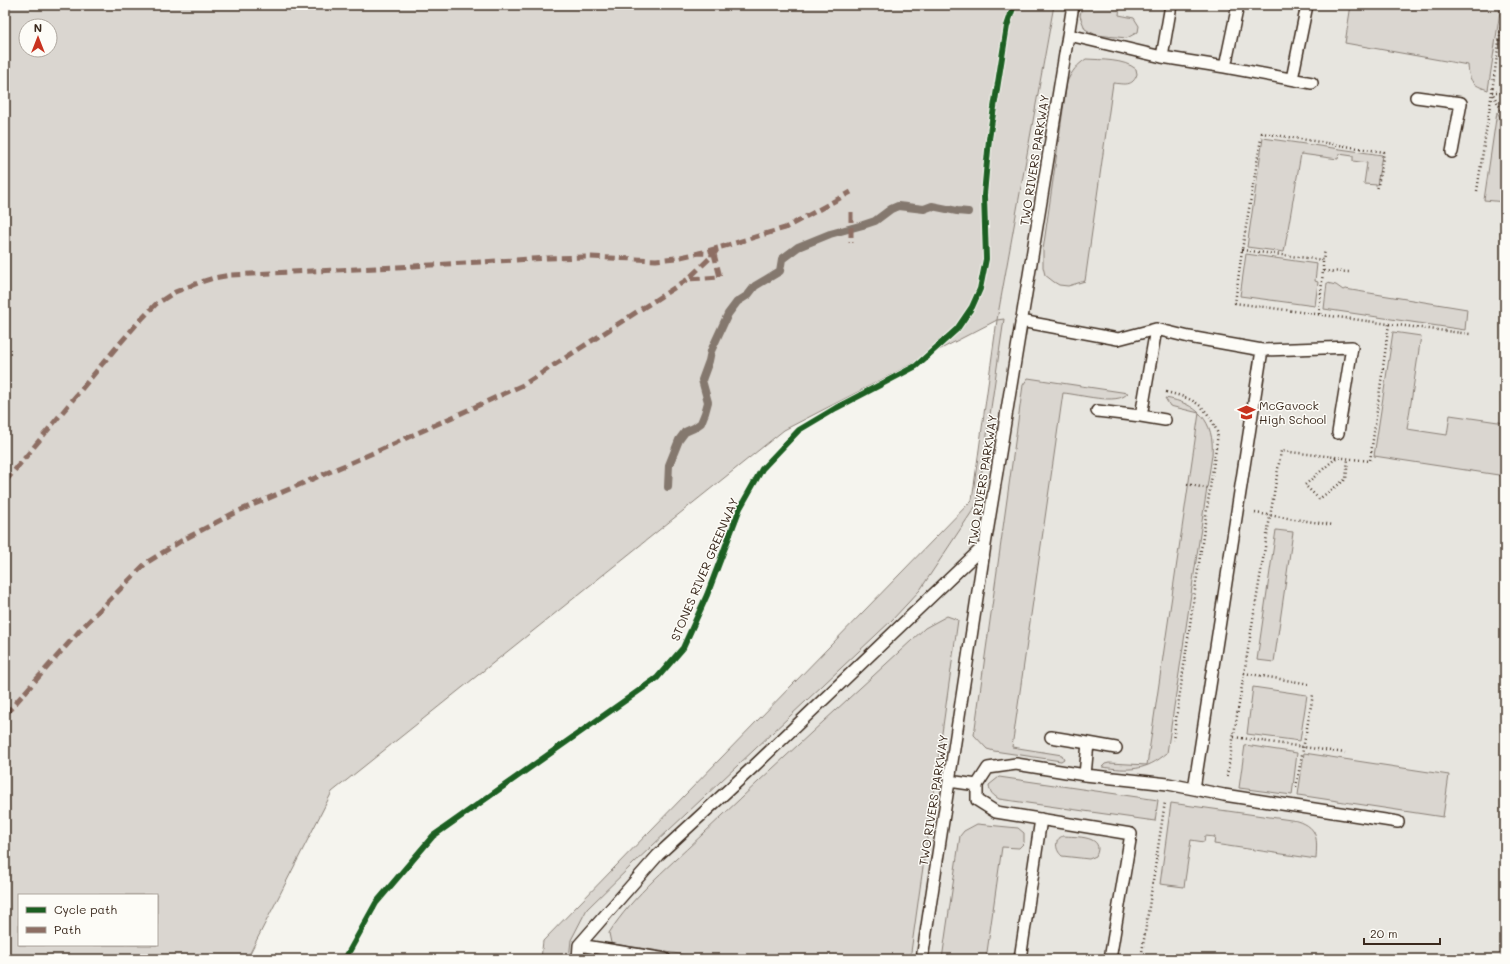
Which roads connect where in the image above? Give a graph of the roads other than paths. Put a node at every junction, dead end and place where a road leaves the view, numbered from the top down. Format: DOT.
graph roads {
  1 [pos="1073,5"];
  2 [pos="1171,5"];
  3 [pos="1238,5"];
  4 [pos="1307,5"];
  5 [pos="1068,35"];
  6 [pos="1162,57"];
  7 [pos="1225,67"];
  8 [pos="1292,79"];
  9 [pos="1312,83"];
  10 [pos="1416,97"];
  11 [pos="1452,152"];
  12 [pos="1021,321"];
  13 [pos="1156,329"];
  14 [pos="1262,350"];
  15 [pos="1097,411"];
  16 [pos="1141,416"];
  17 [pos="1165,420"];
  18 [pos="1338,433"];
  19 [pos="985,545"];
  20 [pos="1051,737"];
  21 [pos="1088,743"];
  22 [pos="1116,748"];
  23 [pos="1085,776"];
  24 [pos="949,781"];
  25 [pos="977,785"];
  26 [pos="1194,789"];
  27 [pos="1041,819"];
  28 [pos="1398,822"];
  29 [pos="579,945"];
  30 [pos="578,959"];
  31 [pos="665,959"];
  32 [pos="922,959"];
  33 [pos="1020,959"];
  34 [pos="1110,959"];
  1 -- 5 [label="lane, TWO RIVERS PARKWAY"];
  2 -- 6 [label="lane"];
  3 -- 7 [label="lane"];
  4 -- 8 [label="lane"];
  5 -- 6 [label="lane"];
  5 -- 12 [label="lane, TWO RIVERS PARKWAY"];
  6 -- 7 [label="lane"];
  7 -- 8 [label="lane"];
  8 -- 9 [label="lane"];
  10 -- 11 [label="lane"];
  12 -- 13 [label="lane"];
  12 -- 19 [label="lane, TWO RIVERS PARKWAY"];
  13 -- 14 [label="lane"];
  13 -- 16 [label="lane"];
  14 -- 18 [label="lane"];
  14 -- 26 [label="lane"];
  15 -- 16 [label="lane"];
  16 -- 17 [label="lane"];
  19 -- 24 [label="lane, TWO RIVERS PARKWAY"];
  19 -- 29 [label="lane"];
  20 -- 21 [label="lane"];
  21 -- 22 [label="lane"];
  21 -- 23 [label="lane"];
  23 -- 25 [label="lane"];
  23 -- 26 [label="lane"];
  24 -- 25 [label="lane"];
  24 -- 32 [label="lane, TWO RIVERS PARKWAY"];
  25 -- 27 [label="lane"];
  26 -- 28 [label="lane"];
  27 -- 33 [label="lane"];
  27 -- 34 [label="lane"];
  29 -- 30 [label="lane"];
  29 -- 31 [label="lane"];
}
